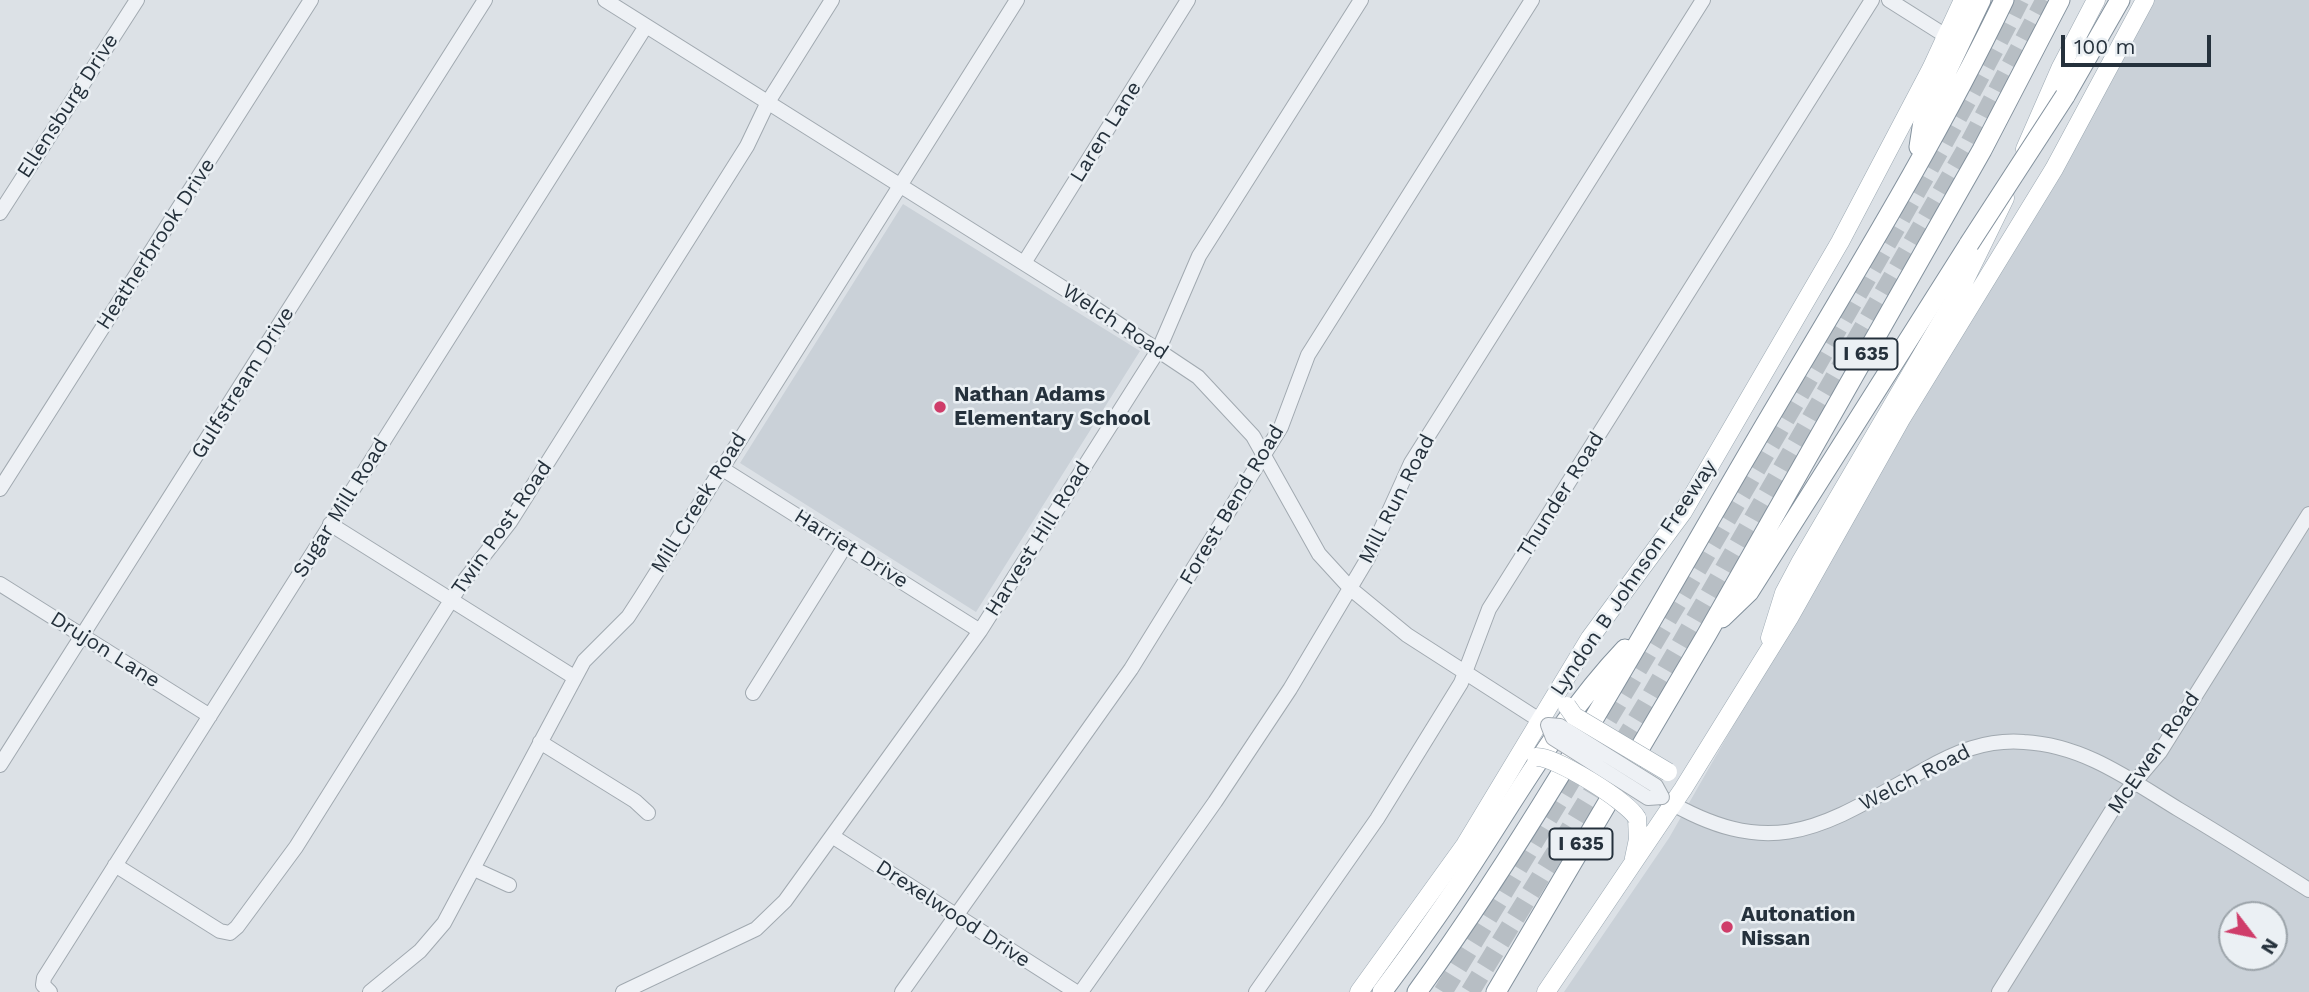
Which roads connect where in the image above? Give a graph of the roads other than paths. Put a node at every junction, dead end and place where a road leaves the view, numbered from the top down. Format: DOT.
graph roads {
  1 [pos="136,0"];
  2 [pos="311,0"];
  3 [pos="485,0"];
  4 [pos="605,0"];
  5 [pos="832,0"];
  6 [pos="1017,0"];
  7 [pos="1188,0"];
  8 [pos="1361,0"];
  9 [pos="1532,0"];
  10 [pos="1703,0"];
  11 [pos="1872,0"];
  12 [pos="1889,0"];
  13 [pos="1963,0"];
  14 [pos="1980,0"];
  15 [pos="2004,0"];
  16 [pos="2060,0"];
  17 [pos="2096,0"];
  18 [pos="2120,0"];
  19 [pos="2145,0"];
  20 [pos="646,26"];
  21 [pos="1946,36"];
  22 [pos="768,102"];
  23 [pos="1917,160"];
  24 [pos="901,185"];
  25 [pos="0,213"];
  26 [pos="1024,263"];
  27 [pos="1159,349"];
  28 [pos="1265,455"];
  29 [pos="721,467"];
  30 [pos="0,489"];
  31 [pos="2309,514"];
  32 [pos="330,524"];
  33 [pos="845,545"];
  34 [pos="0,584"];
  35 [pos="1350,589"];
  36 [pos="452,600"];
  37 [pos="1647,626"];
  38 [pos="980,631"];
  39 [pos="1707,634"];
  40 [pos="82,636"];
  41 [pos="1767,652"];
  42 [pos="1574,663"];
  43 [pos="1465,672"];
  44 [pos="574,677"];
  45 [pos="753,693"];
  46 [pos="209,716"];
  47 [pos="1544,723"];
  48 [pos="540,742"];
  49 [pos="1704,756"];
  50 [pos="1516,762"];
  51 [pos="0,765"];
  52 [pos="2134,781"];
  53 [pos="1667,801"];
  54 [pos="648,813"];
  55 [pos="832,836"];
  56 [pos="115,865"];
  57 [pos="474,869"];
  58 [pos="1629,871"];
  59 [pos="509,885"];
  60 [pos="2309,890"];
  61 [pos="957,917"];
  62 [pos="1417,990"];
  63 [pos="49,991"];
  64 [pos="370,992"];
  65 [pos="622,992"];
  66 [pos="902,992"];
  67 [pos="1076,992"];
  68 [pos="1082,992"];
  69 [pos="1255,992"];
  70 [pos="1359,992"];
  71 [pos="1382,992"];
  72 [pos="1496,992"];
  73 [pos="1546,992"];
  74 [pos="1999,992"];
  1 -- 25 [label="street, Ellensburg Drive"];
  2 -- 30 [label="street, Heatherbrook Drive"];
  3 -- 40 [label="street, Gulfstream Drive"];
  4 -- 20 [label="street, Welch Road"];
  5 -- 22 [label="street, Twin Post Road"];
  6 -- 24 [label="street, Mill Creek Road"];
  7 -- 26 [label="street, Laren Lane"];
  8 -- 27 [label="street, Harvest Hill Road"];
  9 -- 28 [label="street, Forest Bend Road"];
  10 -- 35 [label="street, Mill Run Road"];
  11 -- 43 [label="street, Thunder Road"];
  12 -- 21 [label="street"];
  13 -- 21 [label="main road, Lyndon B Johnson Freeway"];
  14 -- 23 [label="highway"];
  15 -- 23 [label="highway, Lyndon B Johnson Freeway / I 635"];
  16 -- 39 [label="highway, I 635"];
  17 -- 41 [label="main road"];
  18 -- 39 [label="highway, bridge"];
  19 -- 41 [label="main road"];
  20 -- 22 [label="street, Welch Road"];
  20 -- 32 [label="street, Sugar Mill Road"];
  21 -- 42 [label="main road, Lyndon B Johnson Freeway"];
  22 -- 24 [label="street, Welch Road"];
  22 -- 36 [label="street, Twin Post Road"];
  23 -- 37 [label="highway, Lyndon B Johnson Freeway / I 635"];
  24 -- 26 [label="street, Welch Road"];
  24 -- 29 [label="street, Mill Creek Road"];
  26 -- 27 [label="street, Welch Road"];
  27 -- 28 [label="street, Welch Road"];
  27 -- 38 [label="street, Harvest Hill Road"];
  28 -- 35 [label="street, Welch Road"];
  28 -- 61 [label="street, Forest Bend Road"];
  29 -- 33 [label="street, Harriet Drive"];
  29 -- 44 [label="street, Mill Creek Road"];
  31 -- 52 [label="street, McEwen Road"];
  32 -- 36 [label="street"];
  32 -- 46 [label="street, Sugar Mill Road"];
  33 -- 38 [label="street, Harriet Drive"];
  33 -- 45 [label="street"];
  34 -- 40 [label="street, Drujon Lane"];
  35 -- 43 [label="street, Welch Road"];
  35 -- 68 [label="street, Mill Run Road"];
  36 -- 44 [label="street"];
  36 -- 56 [label="street, Twin Post Road"];
  37 -- 62 [label="highway, Lyndon B Johnson Freeway / I 635"];
  37 -- 71 [label="highway"];
  38 -- 55 [label="street, Harvest Hill Road"];
  39 -- 72 [label="highway, I 635"];
  40 -- 46 [label="street, Drujon Lane"];
  40 -- 51 [label="street, Gulfstream Drive"];
  41 -- 49 [label="main road"];
  42 -- 47 [label="main road, Lyndon B Johnson Freeway"];
  42 -- 49 [label="main road, bridge"];
  43 -- 47 [label="street, Welch Road"];
  43 -- 69 [label="street, Thunder Road"];
  44 -- 48 [label="street, Mill Creek Road"];
  46 -- 56 [label="street, Sugar Mill Road"];
  47 -- 50 [label="main road, Lyndon B Johnson Freeway"];
  47 -- 53 [label="street, Welch Road, bridge"];
  48 -- 54 [label="street"];
  48 -- 57 [label="street, Mill Creek Road"];
  49 -- 53 [label="main road"];
  50 -- 58 [label="main road, bridge"];
  50 -- 70 [label="main road, Lyndon B Johnson Freeway"];
  52 -- 53 [label="street, Welch Road"];
  52 -- 60 [label="street, Welch Road"];
  52 -- 74 [label="street, McEwen Road"];
  53 -- 58 [label="main road"];
  55 -- 61 [label="street, Drexelwood Drive"];
  55 -- 65 [label="street, Harvest Hill Road"];
  56 -- 63 [label="street, Sugar Mill Road"];
  57 -- 59 [label="street"];
  57 -- 64 [label="street, Mill Creek Road"];
  58 -- 73 [label="main road"];
  61 -- 66 [label="street, Forest Bend Road"];
  61 -- 67 [label="street, Drexelwood Drive"];
}
